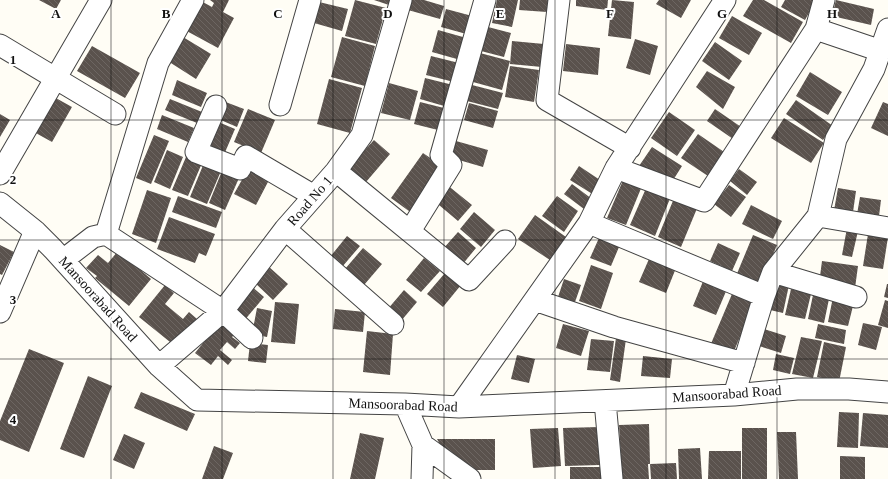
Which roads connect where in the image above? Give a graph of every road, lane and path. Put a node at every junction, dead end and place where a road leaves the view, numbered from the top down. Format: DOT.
graph roads {
  1 [pos="101,0"];
  2 [pos="193,0"];
  3 [pos="310,0"];
  4 [pos="401,0"];
  5 [pos="485,0"];
  6 [pos="559,0"];
  7 [pos="824,0"];
  8 [pos="720,2"];
  9 [pos="816,29"];
  10 [pos="888,29"];
  11 [pos="0,45"];
  12 [pos="881,64"];
  13 [pos="55,78"];
  14 [pos="280,105"];
  15 [pos="216,106"];
  16 [pos="115,114"];
  17 [pos="630,148"];
  18 [pos="616,168"];
  19 [pos="336,171"];
  20 [pos="0,174"];
  21 [pos="314,196"];
  22 [pos="0,203"];
  23 [pos="818,216"];
  24 [pos="589,223"];
  25 [pos="888,228"];
  26 [pos="285,229"];
  27 [pos="34,231"];
  28 [pos="410,231"];
  29 [pos="106,234"];
  30 [pos="504,241"];
  31 [pos="63,260"];
  32 [pos="773,272"];
  33 [pos="764,296"];
  34 [pos="856,297"];
  35 [pos="535,300"];
  36 [pos="223,311"];
  37 [pos="0,312"];
  38 [pos="393,324"];
  39 [pos="252,338"];
  40 [pos="744,363"];
  41 [pos="160,366"];
  42 [pos="888,392"];
  43 [pos="734,395"];
  44 [pos="605,401"];
  45 [pos="405,404"];
  46 [pos="459,407"];
  47 [pos="423,445"];
  48 [pos="422,479"];
  49 [pos="470,479"];
  50 [pos="612,479"];
  1 -- 13 [label="street"];
  2 -- 29 [label="street"];
  3 -- 14 [label="street"];
  4 -- 19 [label="street, Road No 1"];
  5 -- 28 [label="street"];
  6 -- 17 [label="street"];
  7 -- 9 [label="street"];
  8 -- 17 [label="street"];
  9 -- 12 [label="street"];
  9 -- 18 [label="street"];
  10 -- 12 [label="street"];
  11 -- 13 [label="street"];
  12 -- 23 [label="street"];
  13 -- 16 [label="street"];
  13 -- 20 [label="street"];
  15 -- 21 [label="street"];
  17 -- 18 [label="street"];
  18 -- 24 [label="street"];
  19 -- 21 [label="street, Road No 1"];
  19 -- 28 [label="street"];
  21 -- 26 [label="street, Road No 1"];
  22 -- 27 [label="street, Mansoorabad Road"];
  23 -- 25 [label="street"];
  23 -- 32 [label="street"];
  24 -- 33 [label="street"];
  24 -- 35 [label="street"];
  26 -- 36 [label="street, Road No 1"];
  26 -- 38 [label="street"];
  27 -- 31 [label="street, Mansoorabad Road"];
  27 -- 37 [label="street"];
  28 -- 30 [label="street"];
  29 -- 31 [label="street"];
  29 -- 36 [label="street"];
  31 -- 41 [label="street, Mansoorabad Road"];
  32 -- 33 [label="street"];
  32 -- 34 [label="street"];
  33 -- 40 [label="street"];
  35 -- 40 [label="street"];
  35 -- 46 [label="street"];
  36 -- 39 [label="street"];
  36 -- 41 [label="street, Road No 1"];
  40 -- 43 [label="street"];
  41 -- 45 [label="street, Mansoorabad Road"];
  42 -- 43 [label="street, Mansoorabad Road"];
  43 -- 44 [label="street, Mansoorabad Road"];
  44 -- 46 [label="street, Mansoorabad Road"];
  44 -- 50 [label="street"];
  45 -- 46 [label="street, Mansoorabad Road"];
  45 -- 47 [label="street"];
  47 -- 48 [label="street"];
  47 -- 49 [label="street"];
}
